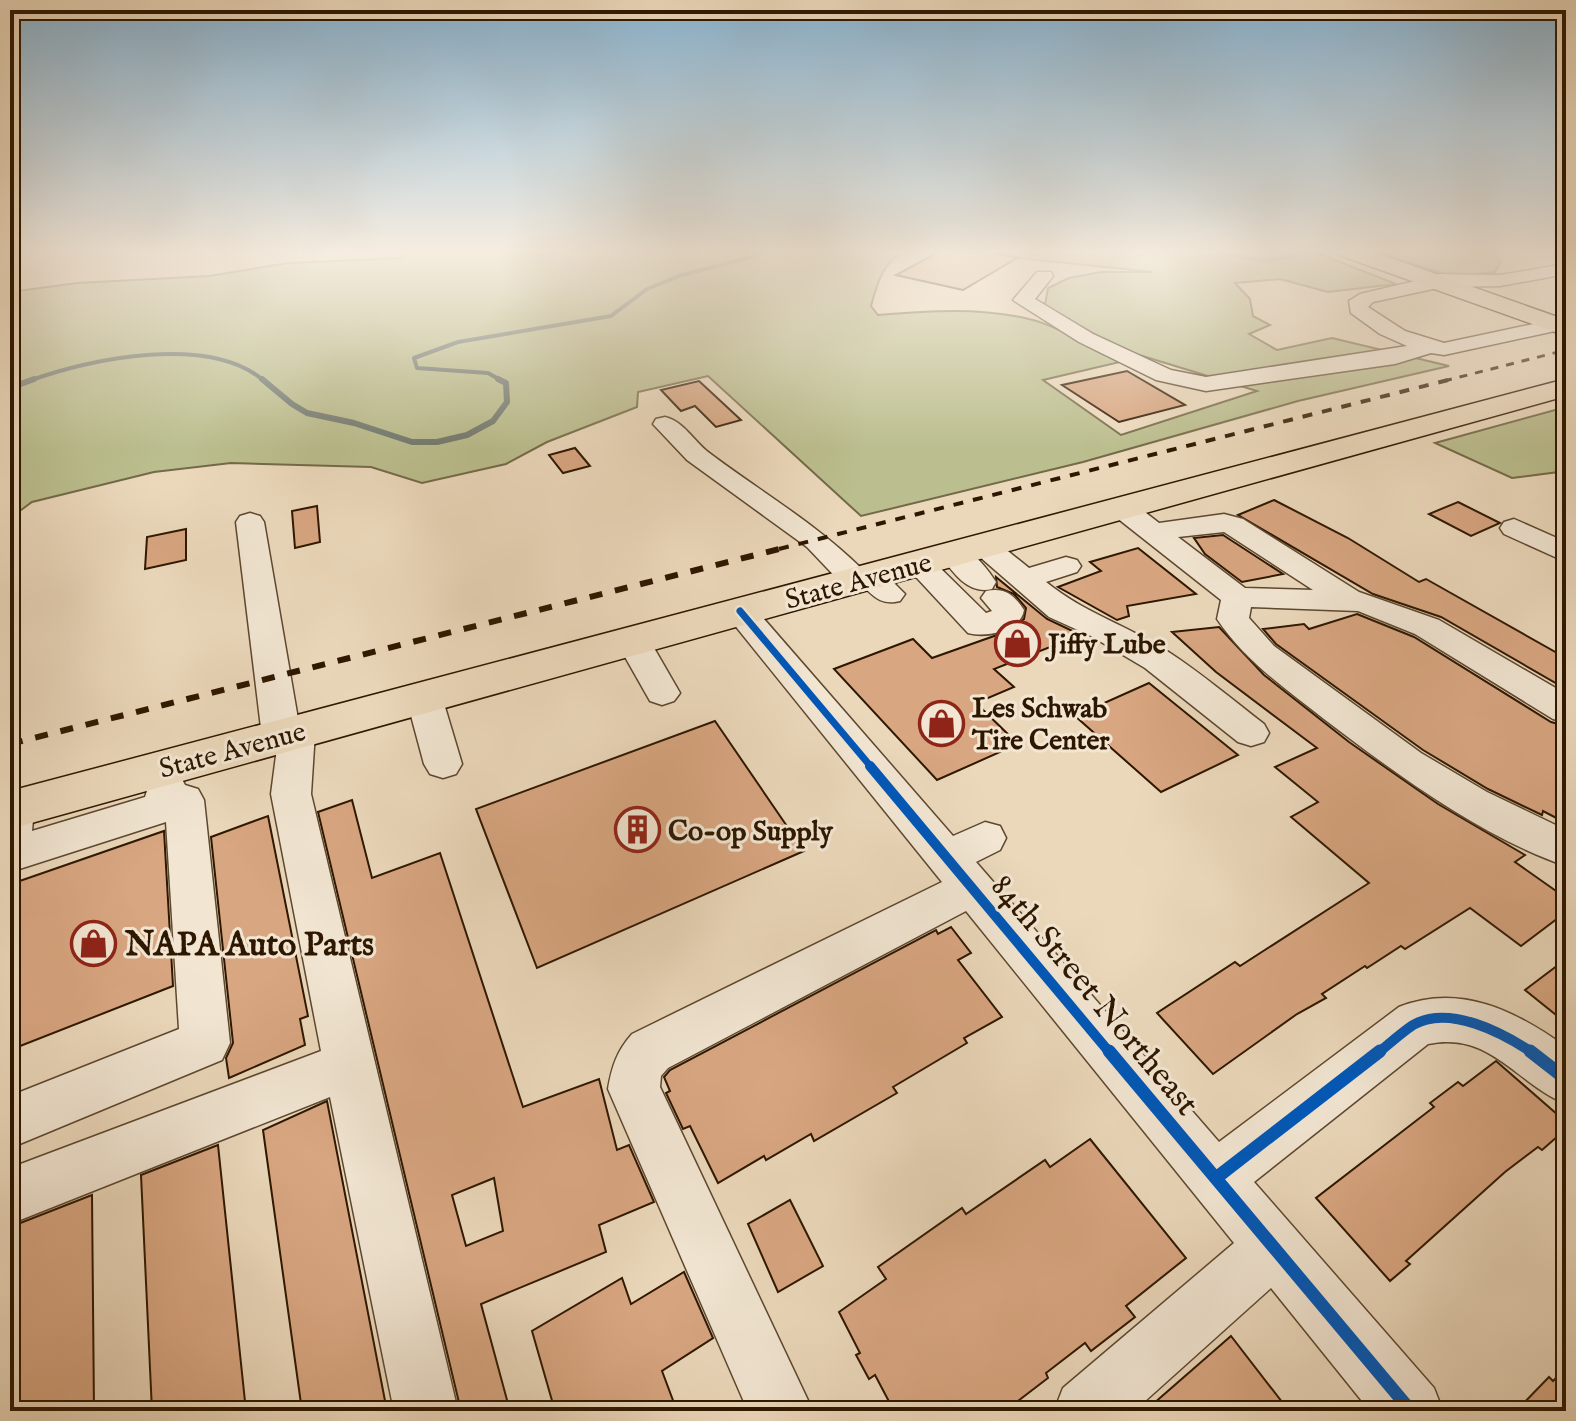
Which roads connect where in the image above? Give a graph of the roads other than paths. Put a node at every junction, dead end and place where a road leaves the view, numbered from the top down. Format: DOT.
graph roads {
  1 [pos="1050,316"];
  2 [pos="1367,316"];
  3 [pos="1535,316"];
  4 [pos="1562,326"];
  5 [pos="1425,348"];
  6 [pos="1566,387"];
  7 [pos="665,424"];
  8 [pos="1122,508"];
  9 [pos="250,522"];
  10 [pos="1514,528"];
  11 [pos="1154,532"];
  12 [pos="1566,553"];
  13 [pos="1066,566"];
  14 [pos="988,579"];
  15 [pos="871,583"];
  16 [pos="1237,597"];
  17 [pos="1350,601"];
  18 [pos="740,611"];
  19 [pos="633,641"];
  20 [pos="662,693"];
  21 [pos="424,697"];
  22 [pos="1566,710"];
  23 [pos="1251,733"];
  24 [pos="289,734"];
  25 [pos="443,764"];
  26 [pos="165,787"];
  27 [pos="12,809"];
  28 [pos="1566,849"];
  29 [pos="10,856"];
  30 [pos="968,861"];
  31 [pos="349,1065"];
  32 [pos="1566,1079"];
  33 [pos="10,1122"];
  34 [pos="1216,1178"];
  35 [pos="10,1196"];
  36 [pos="1274,1247"];
  37 [pos="426,1411"];
  38 [pos="781,1411"];
  39 [pos="1086,1411"];
  40 [pos="1411,1411"];
  1 -- 5 [label="street"];
  2 -- 5 [label="street"];
  3 -- 4 [label="main road"];
  4 -- 5 [label="street"];
  6 -- 8 [label="main road, State Avenue"];
  7 -- 15 [label="street"];
  8 -- 11 [label="street"];
  8 -- 14 [label="main road, State Avenue"];
  9 -- 24 [label="street"];
  10 -- 12 [label="street"];
  11 -- 16 [label="street"];
  11 -- 17 [label="street"];
  13 -- 14 [label="street"];
  14 -- 15 [label="main road, State Avenue"];
  14 -- 23 [label="street"];
  15 -- 18 [label="main road, State Avenue"];
  16 -- 17 [label="street"];
  16 -- 28 [label="street"];
  17 -- 22 [label="street"];
  18 -- 19 [label="main road, State Avenue"];
  18 -- 30 [label="street, 84th Street Northeast"];
  19 -- 20 [label="street"];
  19 -- 21 [label="main road, State Avenue"];
  21 -- 24 [label="main road, State Avenue"];
  21 -- 25 [label="street"];
  24 -- 26 [label="main road, State Avenue"];
  24 -- 31 [label="street"];
  26 -- 27 [label="main road, State Avenue"];
  26 -- 29 [label="street"];
  26 -- 33 [label="street"];
  27 -- 29 [label="street"];
  30 -- 34 [label="street, 84th Street Northeast"];
  30 -- 38 [label="street"];
  31 -- 35 [label="street"];
  31 -- 37 [label="street"];
  32 -- 34 [label="street"];
  34 -- 36 [label="street, 84th Street Northeast"];
  36 -- 39 [label="street"];
  36 -- 40 [label="street, 84th Street Northeast"];
}
